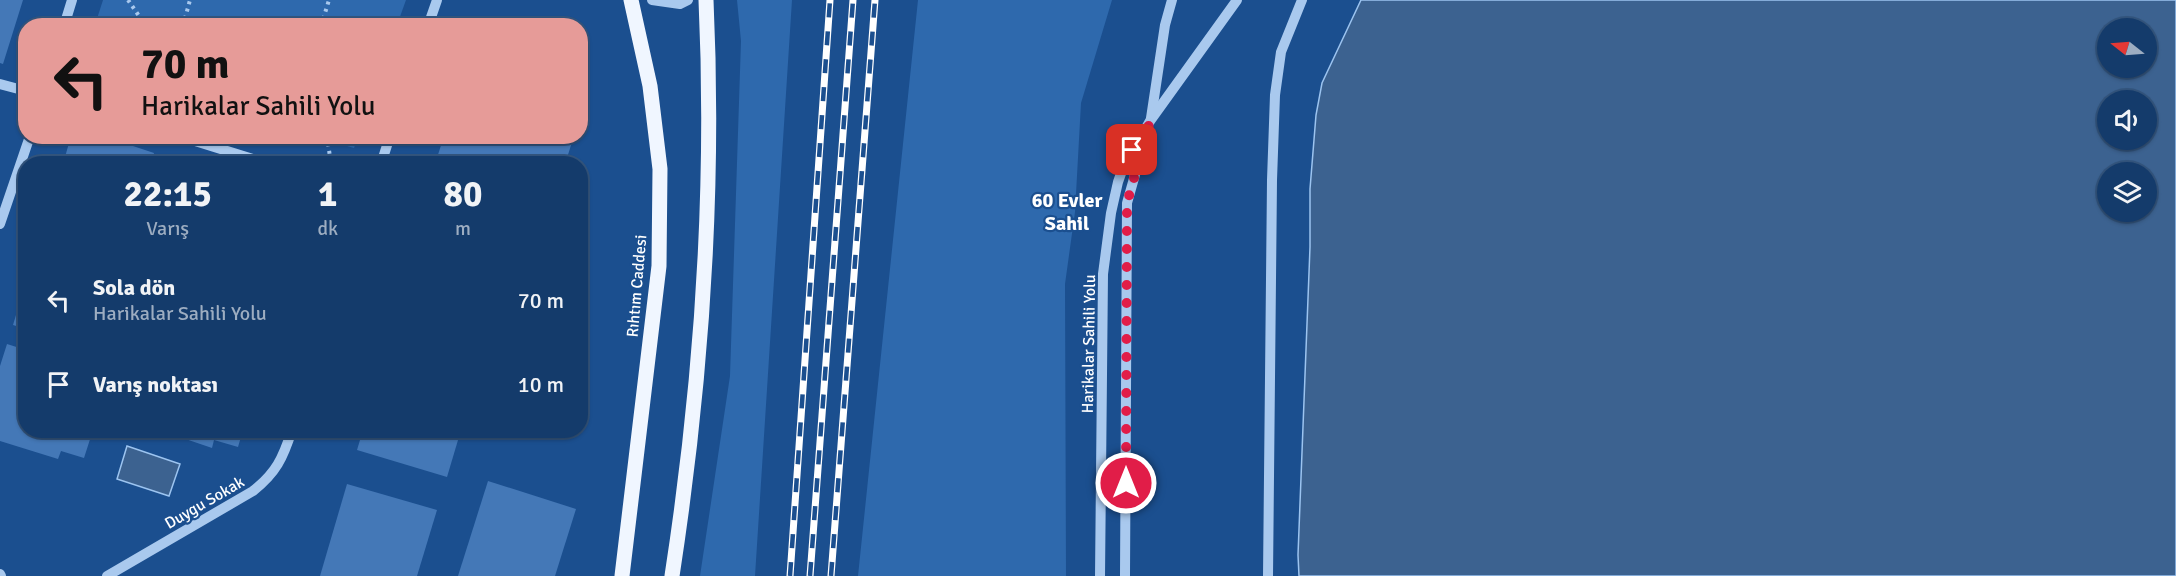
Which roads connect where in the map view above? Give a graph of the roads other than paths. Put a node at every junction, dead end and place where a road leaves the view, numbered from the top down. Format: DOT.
graph roads {
  1 [pos="72,0"];
  2 [pos="437,0"];
  3 [pos="631,0"];
  4 [pos="652,0"];
  5 [pos="688,0"];
  6 [pos="706,0"];
  7 [pos="1172,0"];
  8 [pos="1237,0"];
  9 [pos="1302,0"];
  10 [pos="66,18"];
  11 [pos="431,18"];
  12 [pos="0,84"];
  13 [pos="18,89"];
  14 [pos="1150,121"];
  15 [pos="205,144"];
  16 [pos="243,156"];
  17 [pos="18,171"];
  18 [pos="0,224"];
  19 [pos="289,438"];
  20 [pos="106,576"];
  21 [pos="622,576"];
  22 [pos="672,576"];
  23 [pos="1100,576"];
  24 [pos="1125,576"];
  25 [pos="1268,576"];
  1 -- 10 [label="street"];
  2 -- 11 [label="street"];
  3 -- 21 [label="main road, Rıhtım Caddesi"];
  4 -- 5 [label="street"];
  6 -- 22 [label="main road"];
  7 -- 14 [label="street, Harikalar Sahili Yolu"];
  8 -- 14 [label="street, Harikalar Sahili Yolu"];
  9 -- 25 [label="street"];
  12 -- 13 [label="street"];
  14 -- 23 [label="street, Harikalar Sahili Yolu"];
  14 -- 24 [label="street, Harikalar Sahili Yolu"];
  15 -- 16 [label="street"];
  17 -- 18 [label="street"];
  19 -- 20 [label="street, Duygu Sokak"];
}
